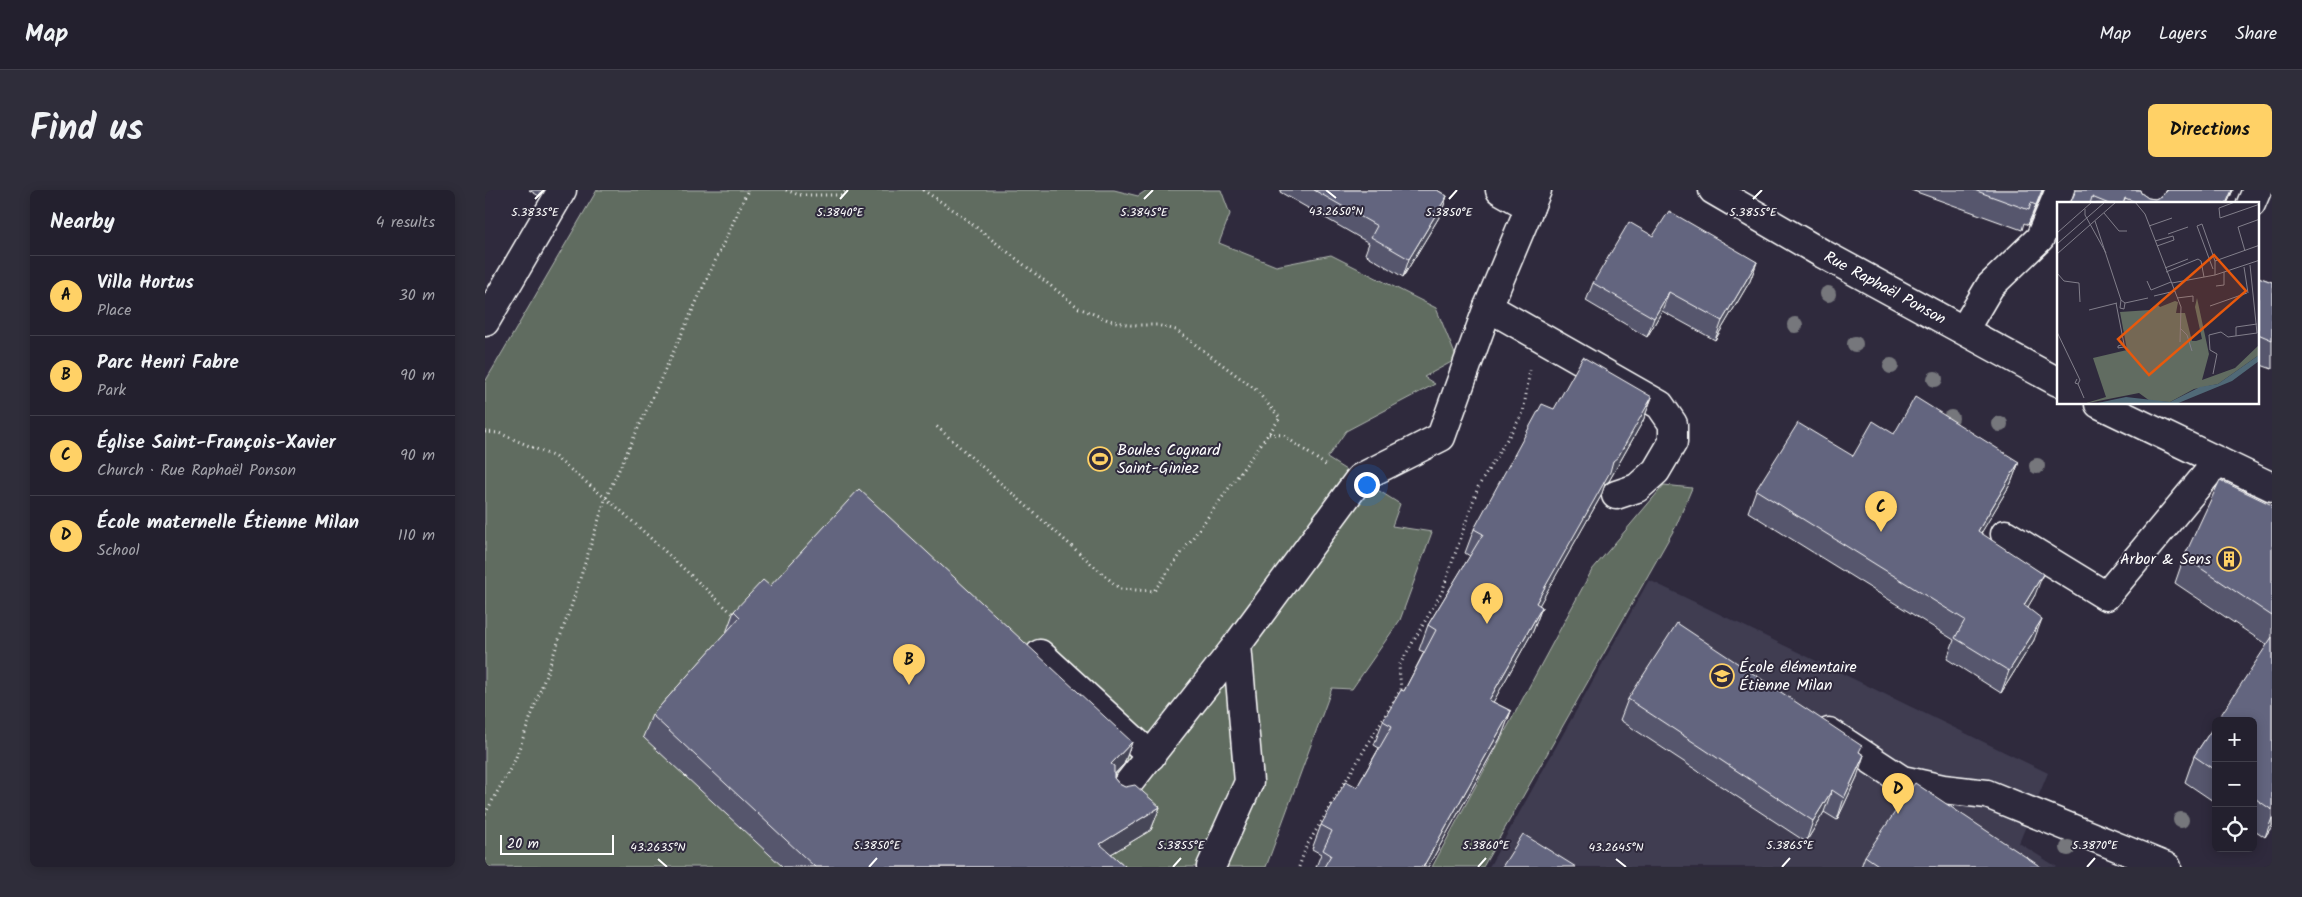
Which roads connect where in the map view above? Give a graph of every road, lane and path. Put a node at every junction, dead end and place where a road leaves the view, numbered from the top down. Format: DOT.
graph roads {
  1 [pos="562,190"];
  2 [pos="749,190"];
  3 [pos="787,190"];
  4 [pos="847,190"];
  5 [pos="923,190"];
  6 [pos="1500,190"];
  7 [pos="1713,190"];
  8 [pos="2060,190"];
  9 [pos="2152,190"];
  10 [pos="2257,190"];
  11 [pos="1534,198"];
  12 [pos="2147,202"];
  13 [pos="2252,202"];
  14 [pos="489,306"];
  15 [pos="1488,308"];
  16 [pos="1964,330"];
  17 [pos="1536,334"];
  18 [pos="2057,381"];
  19 [pos="2101,405"];
  20 [pos="935,425"];
  21 [pos="485,432"];
  22 [pos="1268,434"];
  23 [pos="2218,461"];
  24 [pos="1335,463"];
  25 [pos="2272,487"];
  26 [pos="1616,495"];
  27 [pos="605,500"];
  28 [pos="2005,534"];
  29 [pos="742,621"];
  30 [pos="1237,645"];
  31 [pos="1040,654"];
  32 [pos="1811,720"];
  33 [pos="1151,756"];
  34 [pos="1119,794"];
  35 [pos="485,814"];
  36 [pos="1211,867"];
  37 [pos="1299,867"];
  38 [pos="2167,867"];
  1 -- 14 [label="street"];
  2 -- 27 [label="path"];
  3 -- 4 [label="path"];
  5 -- 22 [label="path"];
  6 -- 11 [label="street"];
  7 -- 16 [label="street, Rue Raphaël Ponson"];
  8 -- 16 [label="street"];
  9 -- 12 [label="street"];
  10 -- 13 [label="street"];
  11 -- 15 [label="street"];
  15 -- 17 [label="street"];
  15 -- 30 [label="street"];
  16 -- 18 [label="street, Rue Raphaël Ponson"];
  17 -- 26 [label="street"];
  17 -- 37 [label="path"];
  19 -- 23 [label="street"];
  20 -- 22 [label="path"];
  21 -- 27 [label="path"];
  22 -- 24 [label="path"];
  23 -- 25 [label="street"];
  23 -- 28 [label="street"];
  27 -- 29 [label="path"];
  27 -- 35 [label="path"];
  30 -- 33 [label="street"];
  30 -- 36 [label="street"];
  31 -- 33 [label="street"];
  32 -- 38 [label="street"];
  33 -- 34 [label="street"];
}
